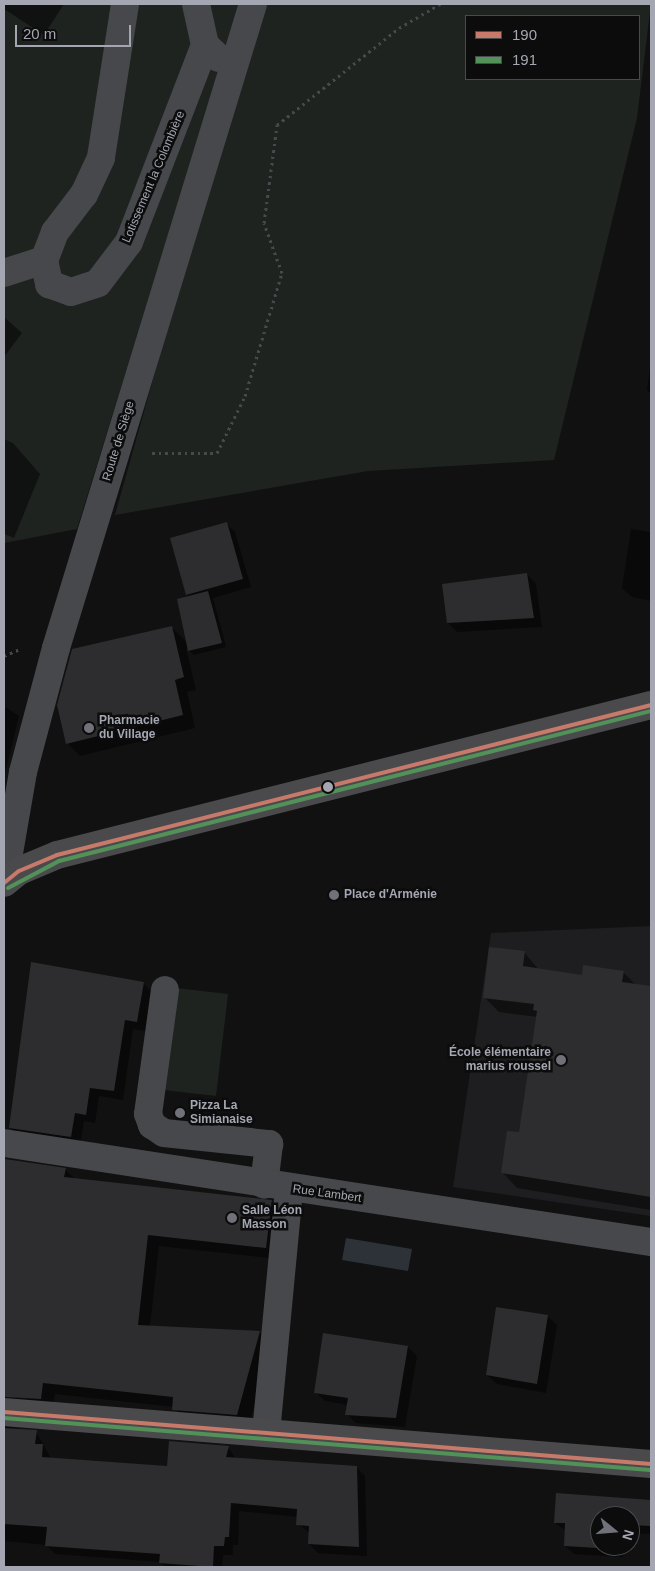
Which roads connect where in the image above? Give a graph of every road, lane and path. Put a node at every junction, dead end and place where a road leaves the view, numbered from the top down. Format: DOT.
graph roads {
  1 [pos="125,4"];
  2 [pos="196,4"];
  3 [pos="253,4"];
  4 [pos="440,4"];
  5 [pos="205,45"];
  6 [pos="232,71"];
  7 [pos="44,260"];
  8 [pos="4,273"];
  9 [pos="117,448"];
  10 [pos="651,705"];
  11 [pos="4,882"];
  12 [pos="165,990"];
  13 [pos="4,1143"];
  14 [pos="276,1186"];
  15 [pos="651,1242"];
  16 [pos="4,1412"];
  17 [pos="266,1433"];
  18 [pos="651,1464"];
  1 -- 7 [label="street"];
  2 -- 5 [label="street"];
  3 -- 6 [label="street, Route de Siège"];
  4 -- 9 [label="path"];
  5 -- 6 [label="street"];
  5 -- 7 [label="street, Lotissement la Colombière"];
  6 -- 9 [label="street, Route de Siège"];
  7 -- 8 [label="street"];
  9 -- 11 [label="street, Route de Siège"];
  10 -- 11 [label="main road"];
  12 -- 14 [label="street"];
  13 -- 14 [label="street, Rue Lambert"];
  14 -- 15 [label="street, Rue Lambert"];
  14 -- 17 [label="street"];
  16 -- 17 [label="main road"];
  17 -- 18 [label="main road"];
}
